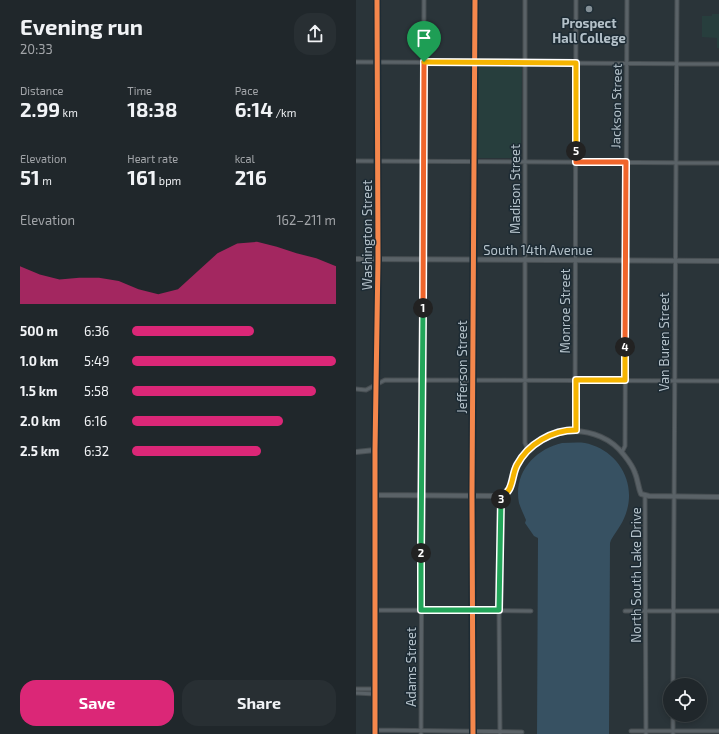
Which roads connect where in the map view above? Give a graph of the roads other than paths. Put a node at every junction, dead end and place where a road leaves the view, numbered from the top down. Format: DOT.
graph roads {
  1 [pos="377,0"];
  2 [pos="424,0"];
  3 [pos="475,0"];
  4 [pos="525,0"];
  5 [pos="576,0"];
  6 [pos="627,0"];
  7 [pos="677,0"];
  8 [pos="356,62"];
  9 [pos="377,62"];
  10 [pos="424,62"];
  11 [pos="475,63"];
  12 [pos="525,63"];
  13 [pos="576,63"];
  14 [pos="627,63"];
  15 [pos="676,64"];
  16 [pos="719,64"];
  17 [pos="356,161"];
  18 [pos="378,161"];
  19 [pos="423,161"];
  20 [pos="474,162"];
  21 [pos="525,162"];
  22 [pos="576,162"];
  23 [pos="626,162"];
  24 [pos="676,162"];
  25 [pos="719,163"];
  26 [pos="356,259"];
  27 [pos="378,259"];
  28 [pos="423,260"];
  29 [pos="474,260"];
  30 [pos="524,260"];
  31 [pos="625,260"];
  32 [pos="719,260"];
  33 [pos="575,261"];
  34 [pos="675,261"];
  35 [pos="473,379"];
  36 [pos="423,380"];
  37 [pos="524,380"];
  38 [pos="576,380"];
  39 [pos="625,380"];
  40 [pos="674,381"];
  41 [pos="719,381"];
  42 [pos="375,385"];
  43 [pos="356,389"];
  44 [pos="576,430"];
  45 [pos="375,450"];
  46 [pos="528,450"];
  47 [pos="356,452"];
  48 [pos="622,452"];
  49 [pos="375,495"];
  50 [pos="422,495"];
  51 [pos="472,495"];
  52 [pos="645,495"];
  53 [pos="501,496"];
  54 [pos="674,496"];
  55 [pos="719,497"];
  56 [pos="375,610"];
  57 [pos="421,610"];
  58 [pos="473,610"];
  59 [pos="499,610"];
  60 [pos="531,611"];
  61 [pos="626,611"];
  62 [pos="646,611"];
  63 [pos="673,611"];
  64 [pos="719,611"];
  65 [pos="673,678"];
  66 [pos="356,689"];
  67 [pos="375,689"];
  68 [pos="356,694"];
  69 [pos="375,694"];
  70 [pos="673,722"];
  71 [pos="375,730"];
  72 [pos="631,731"];
  73 [pos="719,731"];
  74 [pos="421,732"];
  75 [pos="522,732"];
  76 [pos="473,733"];
  77 [pos="500,733"];
  78 [pos="646,733"];
  79 [pos="673,733"];
  80 [pos="375,734"];
  1 -- 9 [label="street, Washington Street"];
  2 -- 10 [label="street, Adams Street"];
  3 -- 11 [label="street, Jefferson Street"];
  4 -- 12 [label="street, Madison Street"];
  5 -- 13 [label="street, Monroe Street"];
  6 -- 14 [label="street, Jackson Street"];
  7 -- 15 [label="street, Van Buren Street"];
  8 -- 9 [label="street"];
  9 -- 10 [label="street"];
  9 -- 18 [label="street, Washington Street"];
  10 -- 11 [label="street"];
  10 -- 19 [label="street, Adams Street"];
  11 -- 12 [label="street"];
  11 -- 20 [label="street, Jefferson Street"];
  12 -- 13 [label="street"];
  12 -- 21 [label="street, Madison Street"];
  13 -- 14 [label="street"];
  13 -- 22 [label="street, Monroe Street"];
  14 -- 15 [label="street"];
  14 -- 23 [label="street, Jackson Street"];
  15 -- 16 [label="street"];
  15 -- 24 [label="street, Van Buren Street"];
  17 -- 18 [label="street"];
  18 -- 19 [label="street"];
  18 -- 27 [label="street, Washington Street"];
  19 -- 20 [label="street"];
  19 -- 28 [label="street, Adams Street"];
  20 -- 21 [label="street"];
  20 -- 29 [label="street, Jefferson Street"];
  21 -- 22 [label="street"];
  21 -- 30 [label="street, Madison Street"];
  22 -- 23 [label="street"];
  22 -- 33 [label="street, Monroe Street"];
  23 -- 24 [label="street"];
  23 -- 31 [label="street, Jackson Street"];
  24 -- 25 [label="street"];
  24 -- 34 [label="street, Van Buren Street"];
  26 -- 27 [label="street, South 14th Avenue"];
  27 -- 28 [label="street, South 14th Avenue"];
  27 -- 42 [label="street, Washington Street"];
  28 -- 29 [label="street, South 14th Avenue"];
  28 -- 36 [label="street, Adams Street"];
  29 -- 30 [label="street, South 14th Avenue"];
  29 -- 35 [label="street, Jefferson Street"];
  30 -- 33 [label="street, South 14th Avenue"];
  30 -- 37 [label="street, Madison Street"];
  31 -- 33 [label="street, South 14th Avenue"];
  31 -- 34 [label="street, South 14th Avenue"];
  31 -- 39 [label="street, Jackson Street"];
  32 -- 34 [label="street, South 14th Avenue"];
  33 -- 38 [label="street, Monroe Street"];
  34 -- 40 [label="street, Van Buren Street"];
  35 -- 36 [label="street"];
  35 -- 37 [label="street"];
  35 -- 51 [label="street, Jefferson Street"];
  36 -- 42 [label="street"];
  36 -- 50 [label="street, Adams Street"];
  37 -- 38 [label="street"];
  37 -- 46 [label="street, Madison Street"];
  38 -- 39 [label="street"];
  38 -- 44 [label="street, Monroe Street"];
  39 -- 40 [label="street"];
  39 -- 48 [label="street, Jackson Street"];
  40 -- 41 [label="street"];
  40 -- 54 [label="street, Van Buren Street"];
  42 -- 43 [label="street"];
  42 -- 45 [label="street, Washington Street"];
  44 -- 46 [label="street"];
  44 -- 48 [label="street, North South Lake Drive"];
  45 -- 47 [label="street"];
  45 -- 49 [label="street, Washington Street"];
  46 -- 53 [label="street"];
  48 -- 52 [label="street, North South Lake Drive"];
  49 -- 50 [label="street"];
  49 -- 56 [label="street, Washington Street"];
  50 -- 51 [label="street"];
  50 -- 57 [label="street, Adams Street"];
  51 -- 53 [label="street"];
  51 -- 58 [label="street, Jefferson Street"];
  52 -- 54 [label="street"];
  52 -- 62 [label="street, North South Lake Drive"];
  53 -- 59 [label="street"];
  54 -- 55 [label="street"];
  54 -- 63 [label="street, Van Buren Street"];
  56 -- 57 [label="street"];
  56 -- 67 [label="street, Washington Street"];
  57 -- 58 [label="street"];
  57 -- 74 [label="street, Adams Street"];
  58 -- 59 [label="street"];
  58 -- 76 [label="street, Jefferson Street"];
  59 -- 60 [label="street"];
  59 -- 77 [label="street"];
  61 -- 62 [label="street"];
  62 -- 63 [label="street"];
  62 -- 78 [label="street, North South Lake Drive"];
  63 -- 64 [label="street"];
  63 -- 65 [label="street, Van Buren Street"];
  66 -- 67 [label="street"];
  67 -- 69 [label="street, Washington Street"];
  68 -- 69 [label="street"];
  69 -- 71 [label="street, Washington Street"];
  70 -- 79 [label="street"];
  71 -- 74 [label="street"];
  71 -- 80 [label="street, Washington Street"];
  72 -- 78 [label="street"];
  73 -- 79 [label="street"];
  74 -- 76 [label="street"];
  75 -- 77 [label="street"];
  76 -- 77 [label="street"];
  78 -- 79 [label="street"];
}
